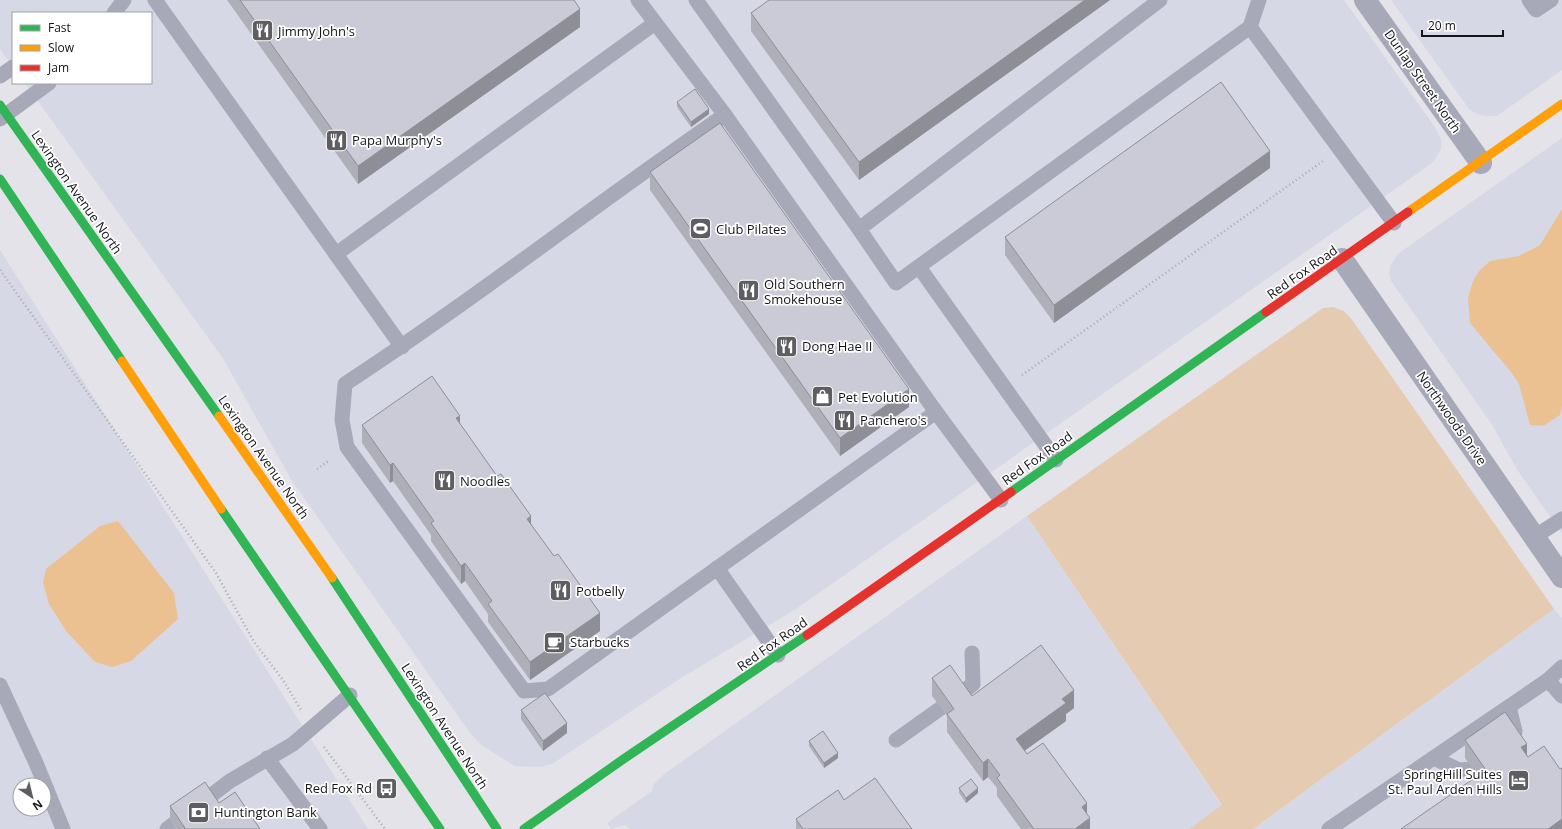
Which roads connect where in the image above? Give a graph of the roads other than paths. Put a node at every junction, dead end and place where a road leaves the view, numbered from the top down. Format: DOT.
graph roads {
  1 [pos="124,0"];
  2 [pos="156,0"];
  3 [pos="638,0"];
  4 [pos="696,0"];
  5 [pos="1160,0"];
  6 [pos="1259,0"];
  7 [pos="1365,0"];
  8 [pos="1529,0"];
  9 [pos="1551,0"];
  10 [pos="115,12"];
  11 [pos="655,23"];
  12 [pos="1250,27"];
  13 [pos="12,68"];
  14 [pos="0,76"];
  15 [pos="47,84"];
  16 [pos="1562,104"];
  17 [pos="2,113"];
  18 [pos="725,115"];
  19 [pos="1481,163"];
  20 [pos="0,179"];
  21 [pos="1394,223"];
  22 [pos="859,229"];
  23 [pos="336,254"];
  24 [pos="1342,259"];
  25 [pos="919,266"];
  26 [pos="402,347"];
  27 [pos="936,412"];
  28 [pos="1056,460"];
  29 [pos="1001,500"];
  30 [pos="1562,519"];
  31 [pos="1534,537"];
  32 [pos="717,568"];
  33 [pos="1562,577"];
  34 [pos="972,653"];
  35 [pos="778,655"];
  36 [pos="1562,667"];
  37 [pos="1548,680"];
  38 [pos="0,685"];
  39 [pos="350,695"];
  40 [pos="959,695"];
  41 [pos="1562,696"];
  42 [pos="1509,707"];
  43 [pos="941,708"];
  44 [pos="896,740"];
  45 [pos="1513,742"];
  46 [pos="268,758"];
  47 [pos="1434,758"];
  48 [pos="1473,769"];
  49 [pos="62,829"];
  50 [pos="167,829"];
  51 [pos="320,829"];
  52 [pos="440,829"];
  53 [pos="497,829"];
  54 [pos="524,829"];
  55 [pos="1329,829"];
  1 -- 10 [label="lane"];
  2 -- 23 [label="lane"];
  3 -- 11 [label="lane"];
  4 -- 22 [label="lane"];
  5 -- 22 [label="lane"];
  6 -- 12 [label="lane"];
  7 -- 19 [label="street, Dunlap Street North"];
  8 -- 9 [label="lane"];
  11 -- 18 [label="lane"];
  11 -- 23 [label="lane"];
  12 -- 21 [label="lane"];
  12 -- 25 [label="lane"];
  13 -- 14 [label="lane"];
  15 -- 17 [label="lane"];
  16 -- 19 [label="main road, Red Fox Road"];
  17 -- 53 [label="main road, Lexington Avenue North"];
  18 -- 26 [label="lane"];
  18 -- 27 [label="lane"];
  19 -- 21 [label="main road, Red Fox Road"];
  20 -- 39 [label="main road"];
  21 -- 24 [label="main road, Red Fox Road"];
  22 -- 25 [label="lane"];
  23 -- 26 [label="lane"];
  24 -- 28 [label="main road, Red Fox Road"];
  24 -- 31 [label="street, Northwoods Drive"];
  25 -- 28 [label="lane"];
  26 -- 32 [label="lane"];
  27 -- 29 [label="lane"];
  27 -- 32 [label="lane"];
  28 -- 29 [label="main road, Red Fox Road"];
  29 -- 35 [label="main road, Red Fox Road"];
  30 -- 31 [label="lane"];
  31 -- 33 [label="street, Northwoods Drive"];
  32 -- 35 [label="lane"];
  34 -- 40 [label="lane"];
  35 -- 54 [label="main road, Red Fox Road"];
  36 -- 37 [label="lane"];
  37 -- 41 [label="lane"];
  37 -- 42 [label="lane"];
  38 -- 49 [label="lane"];
  39 -- 46 [label="lane"];
  39 -- 52 [label="main road"];
  42 -- 45 [label="lane"];
  42 -- 47 [label="lane"];
  43 -- 44 [label="lane"];
  46 -- 50 [label="lane"];
  46 -- 51 [label="lane"];
  47 -- 48 [label="lane"];
  47 -- 55 [label="lane"];
}
